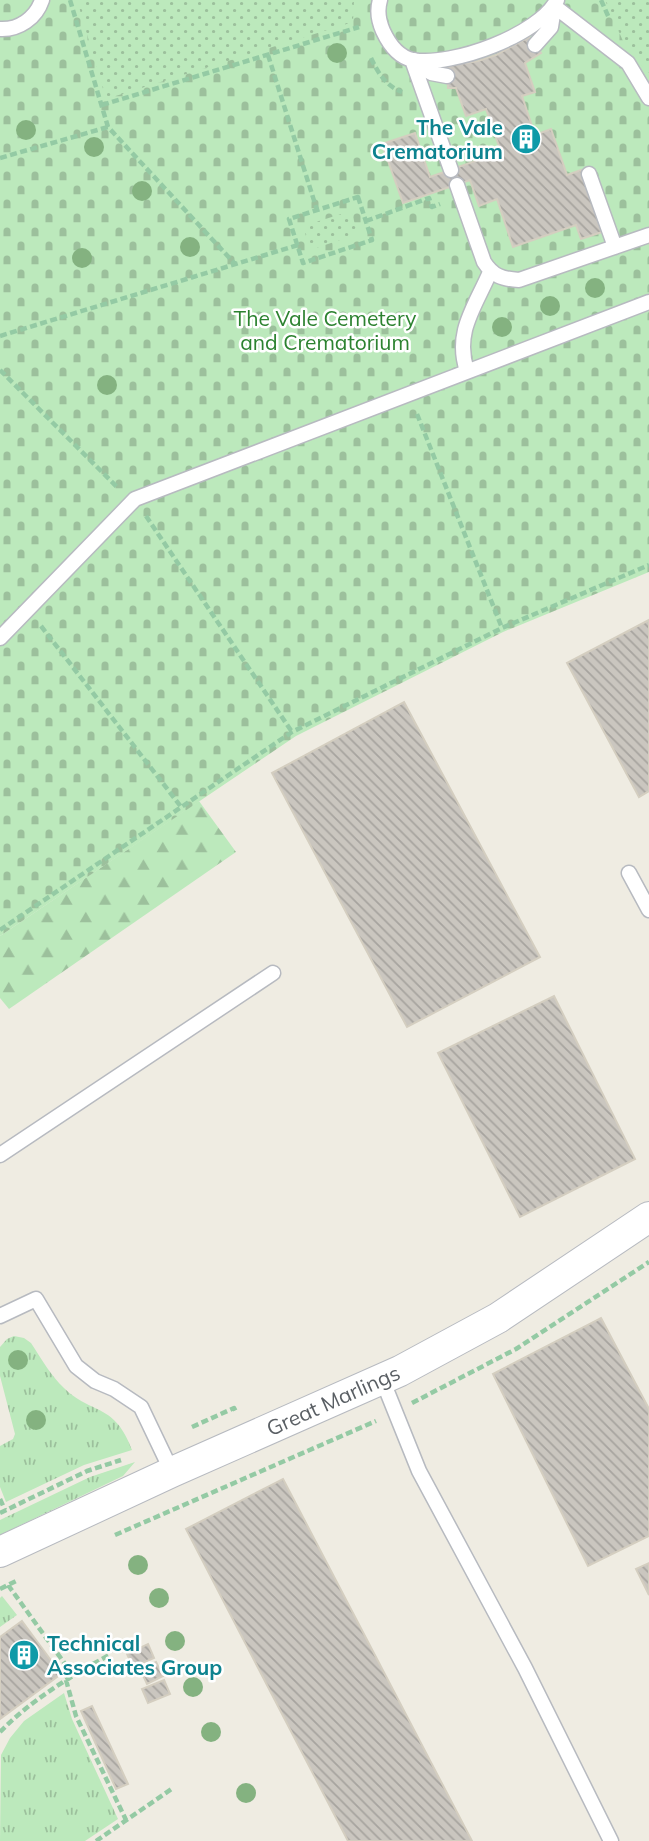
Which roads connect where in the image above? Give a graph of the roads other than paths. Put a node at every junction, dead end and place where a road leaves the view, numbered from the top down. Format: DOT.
graph roads {
  1 [pos="42,0"];
  2 [pos="380,0"];
  3 [pos="556,3"];
  4 [pos="0,29"];
  5 [pos="535,45"];
  6 [pos="412,60"];
  7 [pos="447,76"];
  8 [pos="649,98"];
  9 [pos="451,170"];
  10 [pos="589,174"];
  11 [pos="459,191"];
  12 [pos="649,235"];
  13 [pos="615,247"];
  14 [pos="491,272"];
  15 [pos="649,302"];
  16 [pos="467,370"];
  17 [pos="0,638"];
  18 [pos="629,873"];
  19 [pos="649,910"];
  20 [pos="273,973"];
  21 [pos="0,1155"];
  22 [pos="649,1217"];
  23 [pos="0,1316"];
  24 [pos="383,1379"];
  25 [pos="172,1472"];
  26 [pos="0,1552"];
  27 [pos="611,1841"];
  1 -- 4 [label="lane"];
  2 -- 6 [label="lane"];
  3 -- 5 [label="lane"];
  3 -- 6 [label="lane"];
  3 -- 8 [label="lane"];
  6 -- 7 [label="lane"];
  6 -- 9 [label="lane"];
  10 -- 13 [label="lane"];
  11 -- 14 [label="lane"];
  12 -- 13 [label="lane"];
  13 -- 14 [label="lane"];
  14 -- 16 [label="lane"];
  15 -- 16 [label="lane"];
  16 -- 17 [label="lane"];
  18 -- 19 [label="lane"];
  20 -- 21 [label="lane"];
  22 -- 24 [label="street, Great Marlings"];
  23 -- 25 [label="lane"];
  24 -- 25 [label="street, Great Marlings"];
  24 -- 27 [label="lane"];
  25 -- 26 [label="street, Great Marlings"];
}
